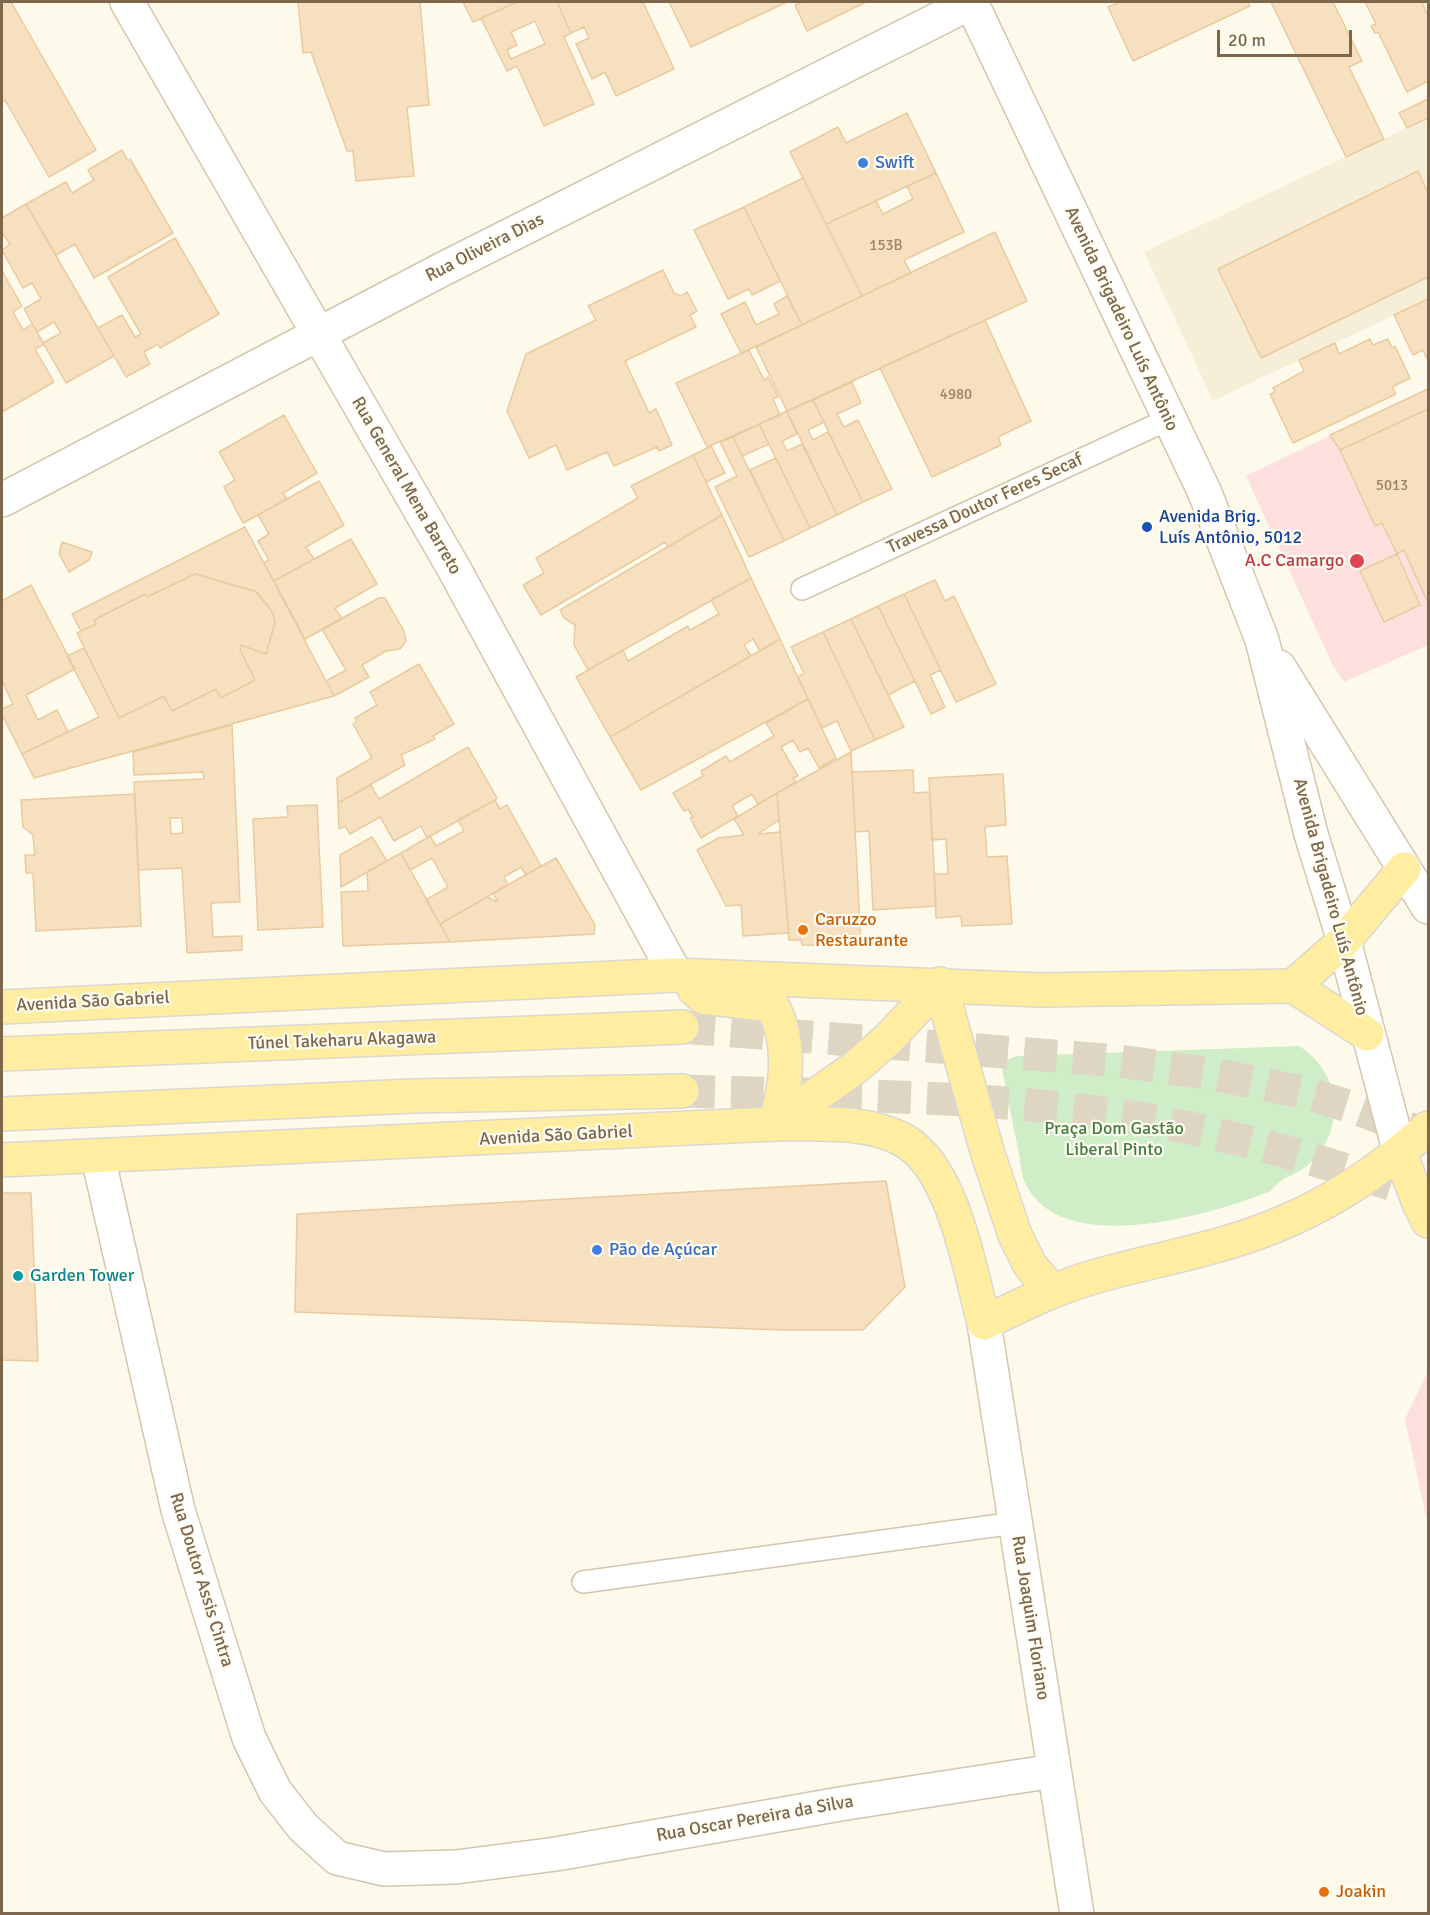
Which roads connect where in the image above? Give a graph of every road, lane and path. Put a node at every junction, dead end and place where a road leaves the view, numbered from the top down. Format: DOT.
graph roads {
  1 [pos="127,2"];
  2 [pos="971,2"];
  3 [pos="318,335"];
  4 [pos="1169,419"];
  5 [pos="2,500"];
  6 [pos="802,589"];
  7 [pos="1262,640"];
  8 [pos="1404,869"];
  9 [pos="1428,907"];
  10 [pos="1344,941"];
  11 [pos="676,975"];
  12 [pos="940,984"];
  13 [pos="1293,986"];
  14 [pos="2,1007"];
  15 [pos="682,1027"];
  16 [pos="1367,1034"];
  17 [pos="2,1054"];
  18 [pos="681,1091"];
  19 [pos="2,1114"];
  20 [pos="775,1124"];
  21 [pos="1428,1128"];
  22 [pos="1400,1153"];
  23 [pos="98,1157"];
  24 [pos="2,1160"];
  25 [pos="1428,1221"];
  26 [pos="1051,1290"];
  27 [pos="984,1323"];
  28 [pos="1015,1522"];
  29 [pos="583,1582"];
  30 [pos="1054,1770"];
  31 [pos="456,1867"];
  32 [pos="1077,1914"];
  1 -- 3 [label="street, Rua General Mena Barreto"];
  2 -- 3 [label="street, Rua Oliveira Dias"];
  2 -- 4 [label="street, Avenida Brigadeiro Luís Antônio"];
  3 -- 5 [label="street, Rua Oliveira Dias"];
  3 -- 11 [label="street, Rua General Mena Barreto"];
  4 -- 6 [label="lane, Travessa Doutor Feres Secaf"];
  4 -- 7 [label="street, Avenida Brigadeiro Luís Antônio"];
  7 -- 8 [label="street, Avenida Brigadeiro Luís Antônio"];
  7 -- 10 [label="street, Avenida Brigadeiro Luís Antônio"];
  8 -- 9 [label="street, Avenida Brigadeiro Luís Antônio"];
  8 -- 10 [label="main road"];
  10 -- 13 [label="main road"];
  10 -- 16 [label="street, Avenida Brigadeiro Luís Antônio"];
  11 -- 12 [label="main road, Avenida São Gabriel"];
  11 -- 14 [label="main road, Avenida São Gabriel"];
  11 -- 20 [label="main road"];
  12 -- 13 [label="main road"];
  12 -- 20 [label="main road"];
  12 -- 26 [label="main road"];
  13 -- 16 [label="main road"];
  15 -- 17 [label="main road, Túnel Takeharu Akagawa"];
  16 -- 22 [label="street, Avenida Brigadeiro Luís Antônio"];
  18 -- 19 [label="main road"];
  20 -- 23 [label="main road, Avenida São Gabriel"];
  20 -- 27 [label="main road, Avenida São Gabriel"];
  21 -- 22 [label="main road"];
  22 -- 25 [label="main road"];
  22 -- 26 [label="main road"];
  23 -- 24 [label="main road, Avenida São Gabriel"];
  23 -- 31 [label="street, Rua Doutor Assis Cintra"];
  26 -- 27 [label="main road"];
  27 -- 28 [label="street, Rua Joaquim Floriano"];
  28 -- 29 [label="lane"];
  28 -- 30 [label="street, Rua Joaquim Floriano"];
  30 -- 31 [label="street, Rua Oscar Pereira da Silva"];
  30 -- 32 [label="street, Rua Joaquim Floriano"];
}
